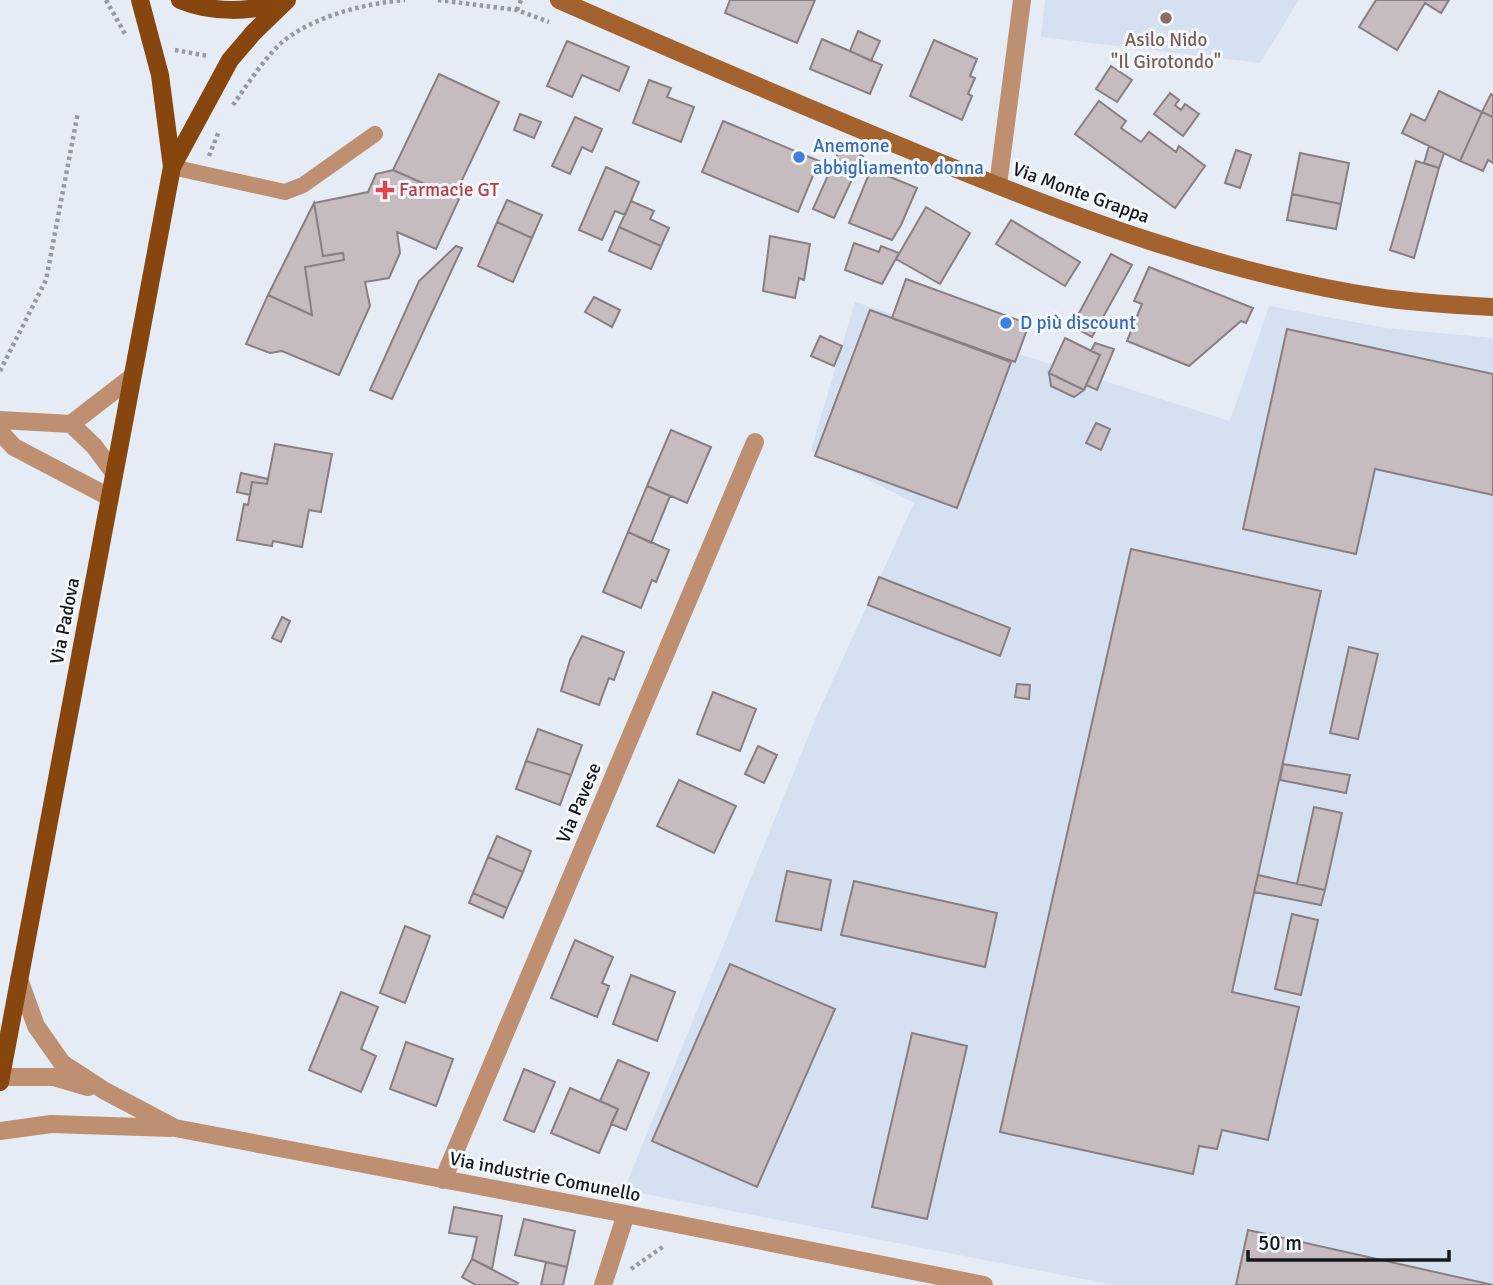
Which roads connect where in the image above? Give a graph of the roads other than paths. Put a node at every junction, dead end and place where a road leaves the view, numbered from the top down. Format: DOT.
graph roads {
  1 [pos="140,0"];
  2 [pos="180,0"];
  3 [pos="286,0"];
  4 [pos="559,0"];
  5 [pos="1022,0"];
  6 [pos="375,134"];
  7 [pos="172,167"];
  8 [pos="998,186"];
  9 [pos="1493,307"];
  10 [pos="132,377"];
  11 [pos="0,420"];
  12 [pos="71,424"];
  13 [pos="0,432"];
  14 [pos="755,442"];
  15 [pos="114,473"];
  16 [pos="109,497"];
  17 [pos="19,979"];
  18 [pos="0,1080"];
  19 [pos="105,1091"];
  20 [pos="175,1128"];
  21 [pos="0,1131"];
  22 [pos="443,1180"];
  23 [pos="626,1214"];
  24 [pos="603,1285"];
  25 [pos="984,1285"];
  1 -- 7 [label="main road, Via Padova"];
  2 -- 3 [label="main road"];
  3 -- 7 [label="main road, Via Padova"];
  4 -- 8 [label="main road, Via Monte Grappa"];
  5 -- 8 [label="street"];
  6 -- 7 [label="lane"];
  7 -- 10 [label="main road, Via Padova"];
  8 -- 9 [label="main road, Via Monte Grappa"];
  10 -- 12 [label="street"];
  10 -- 15 [label="main road, Via Padova"];
  11 -- 12 [label="street"];
  12 -- 15 [label="street"];
  13 -- 16 [label="street"];
  14 -- 22 [label="street, Via Pavese"];
  15 -- 16 [label="main road, Via Padova"];
  16 -- 17 [label="main road, Via Padova"];
  17 -- 18 [label="main road, Via Padova"];
  17 -- 19 [label="street"];
  18 -- 19 [label="street"];
  19 -- 20 [label="street, Via industrie Comunello"];
  20 -- 21 [label="street"];
  20 -- 22 [label="street, Via industrie Comunello"];
  22 -- 23 [label="street, Via industrie Comunello"];
  23 -- 24 [label="street"];
  23 -- 25 [label="street, Via industrie Comunello"];
}
